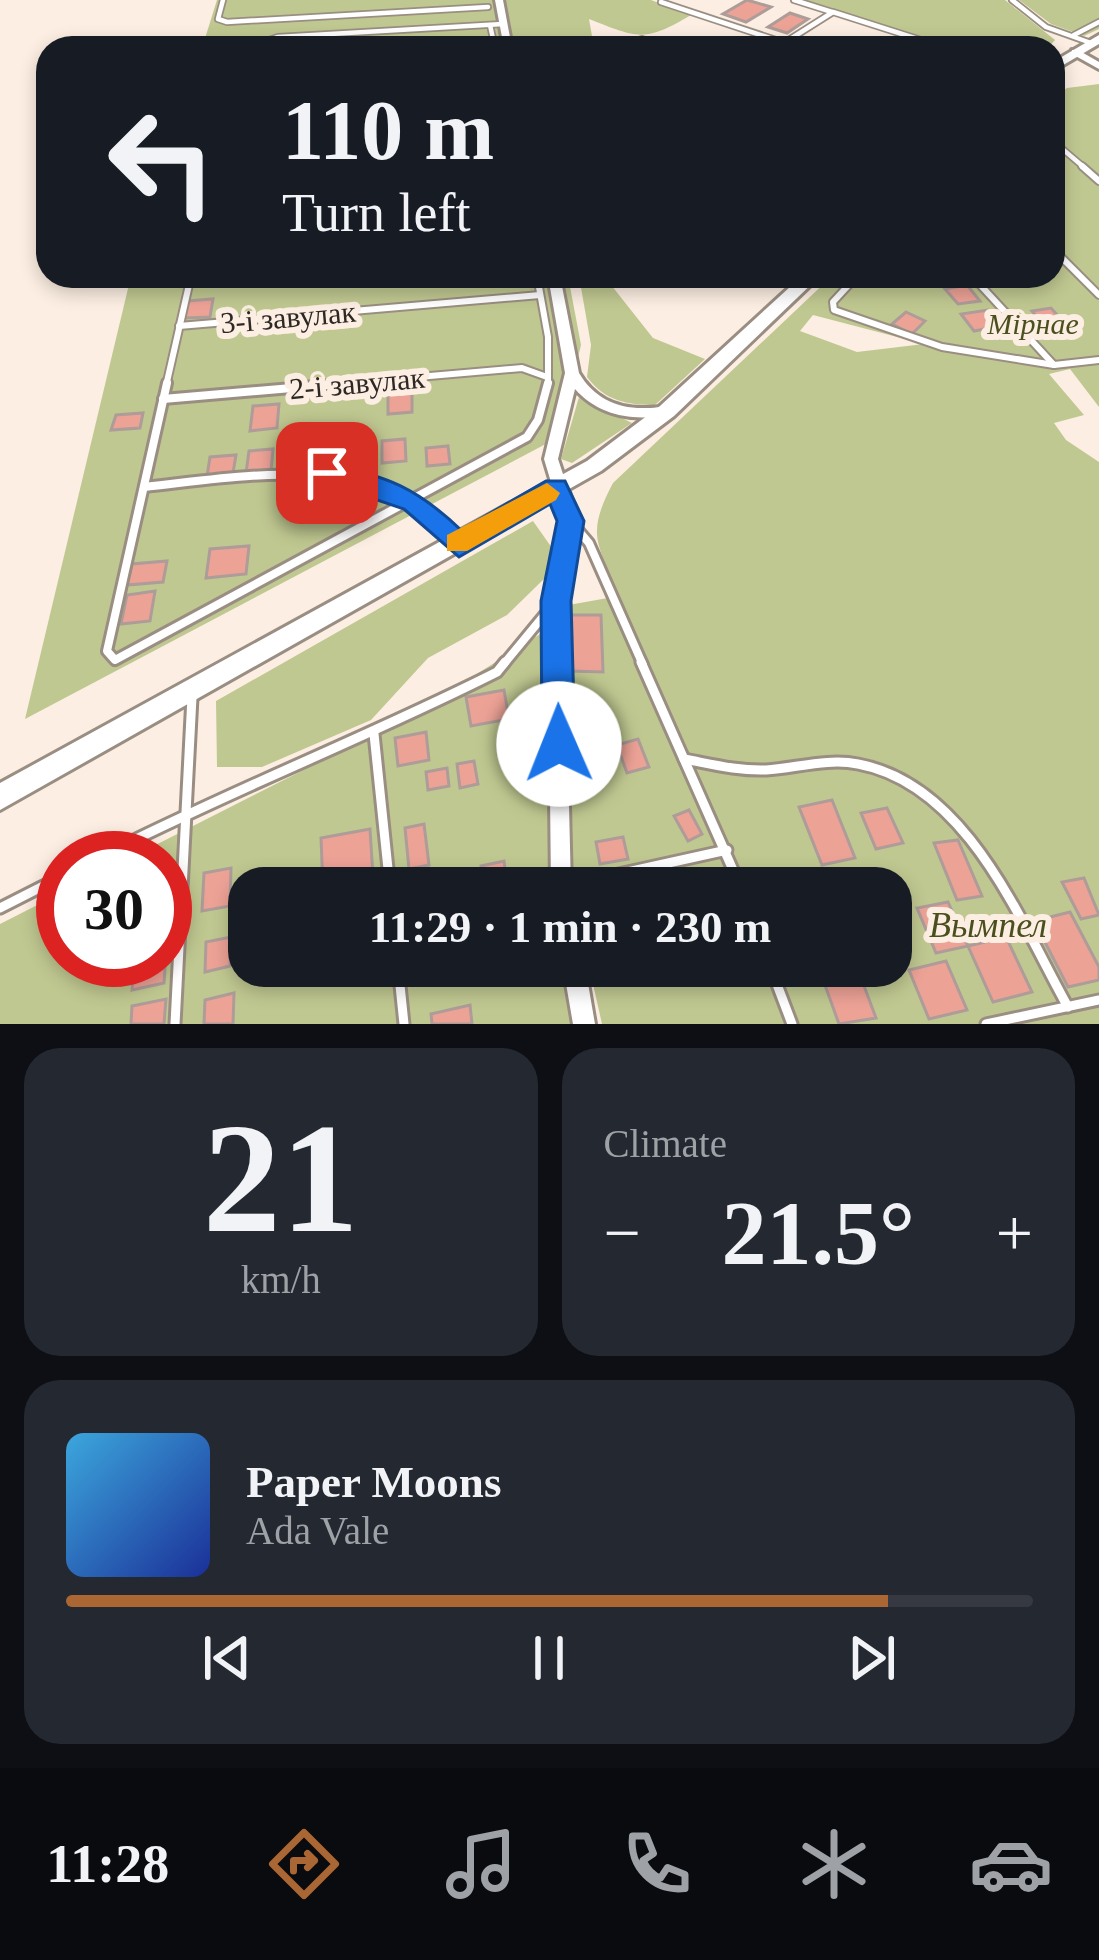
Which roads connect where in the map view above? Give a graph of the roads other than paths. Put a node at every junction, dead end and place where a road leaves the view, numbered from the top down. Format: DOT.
graph roads {
  1 [pos="223,0"];
  2 [pos="483,0"];
  3 [pos="794,0"];
  4 [pos="1012,0"];
  5 [pos="661,2"];
  6 [pos="496,6"];
  7 [pos="833,12"];
  8 [pos="1099,22"];
  9 [pos="490,25"];
  10 [pos="503,25"];
  11 [pos="296,36"];
  12 [pos="492,36"];
  13 [pos="505,36"];
  14 [pos="764,36"];
  15 [pos="796,36"];
  16 [pos="908,36"];
  17 [pos="1072,36"];
  18 [pos="1095,41"];
  19 [pos="1075,52"];
  20 [pos="1065,59"];
  21 [pos="1099,66"];
  22 [pos="1065,152"];
  23 [pos="1099,182"];
  24 [pos="1065,261"];
  25 [pos="188,288"];
  26 [pos="539,288"];
  27 [pos="556,288"];
  28 [pos="799,288"];
  29 [pos="846,288"];
  30 [pos="983,288"];
  31 [pos="540,295"];
  32 [pos="1099,295"];
  33 [pos="179,326"];
  34 [pos="1099,360"];
  35 [pos="1054,365"];
  36 [pos="572,373"];
  37 [pos="548,378"];
  38 [pos="163,399"];
  39 [pos="668,411"];
  40 [pos="144,487"];
  41 [pos="556,488"];
  42 [pos="414,501"];
  43 [pos="571,521"];
  44 [pos="459,545"];
  45 [pos="556,601"];
  46 [pos="193,689"];
  47 [pos="374,734"];
  48 [pos="684,759"];
  49 [pos="0,797"];
  50 [pos="182,815"];
  51 [pos="151,831"];
  52 [pos="727,850"];
  53 [pos="388,867"];
  54 [pos="561,867"];
  55 [pos="651,867"];
  56 [pos="733,867"];
  57 [pos="36,890"];
  58 [pos="0,908"];
  59 [pos="400,987"];
  60 [pos="578,987"];
  61 [pos="778,987"];
  62 [pos="1099,1000"];
  63 [pos="1068,1007"];
  64 [pos="176,1024"];
  65 [pos="404,1024"];
  66 [pos="584,1024"];
  67 [pos="792,1024"];
  68 [pos="986,1024"];
  1 -- 6 [label="lane"];
  2 -- 6 [label="lane"];
  3 -- 7 [label="lane"];
  4 -- 17 [label="lane"];
  5 -- 14 [label="lane"];
  6 -- 10 [label="street"];
  7 -- 15 [label="lane"];
  7 -- 16 [label="lane"];
  8 -- 17 [label="lane"];
  9 -- 10 [label="lane"];
  9 -- 11 [label="lane"];
  9 -- 12 [label="lane"];
  10 -- 13 [label="street"];
  17 -- 18 [label="lane"];
  18 -- 19 [label="street"];
  19 -- 20 [label="street"];
  19 -- 21 [label="street"];
  22 -- 23 [label="lane"];
  24 -- 32 [label="lane"];
  25 -- 33 [label="lane"];
  26 -- 31 [label="lane"];
  27 -- 36 [label="street"];
  28 -- 39 [label="street"];
  29 -- 35 [label="lane"];
  30 -- 35 [label="lane"];
  31 -- 33 [label="lane, 3-і завулак"];
  31 -- 37 [label="lane"];
  33 -- 38 [label="lane"];
  34 -- 35 [label="lane"];
  36 -- 39 [label="street"];
  36 -- 41 [label="street"];
  37 -- 38 [label="lane, 2-і завулак"];
  37 -- 42 [label="lane"];
  38 -- 40 [label="lane"];
  39 -- 41 [label="street"];
  40 -- 42 [label="lane"];
  40 -- 42 [label="lane"];
  41 -- 43 [label="street"];
  41 -- 44 [label="street"];
  42 -- 44 [label="lane"];
  43 -- 45 [label="street"];
  43 -- 48 [label="lane"];
  44 -- 46 [label="street"];
  45 -- 47 [label="lane"];
  45 -- 54 [label="street"];
  46 -- 49 [label="street"];
  46 -- 50 [label="lane"];
  47 -- 50 [label="lane"];
  47 -- 53 [label="lane"];
  48 -- 52 [label="lane"];
  48 -- 63 [label="lane"];
  50 -- 51 [label="lane"];
  50 -- 64 [label="lane"];
  52 -- 55 [label="lane"];
  52 -- 56 [label="lane"];
  57 -- 58 [label="lane"];
  59 -- 65 [label="lane"];
  60 -- 66 [label="street"];
  61 -- 67 [label="lane"];
  62 -- 63 [label="lane"];
  63 -- 68 [label="lane"];
}
